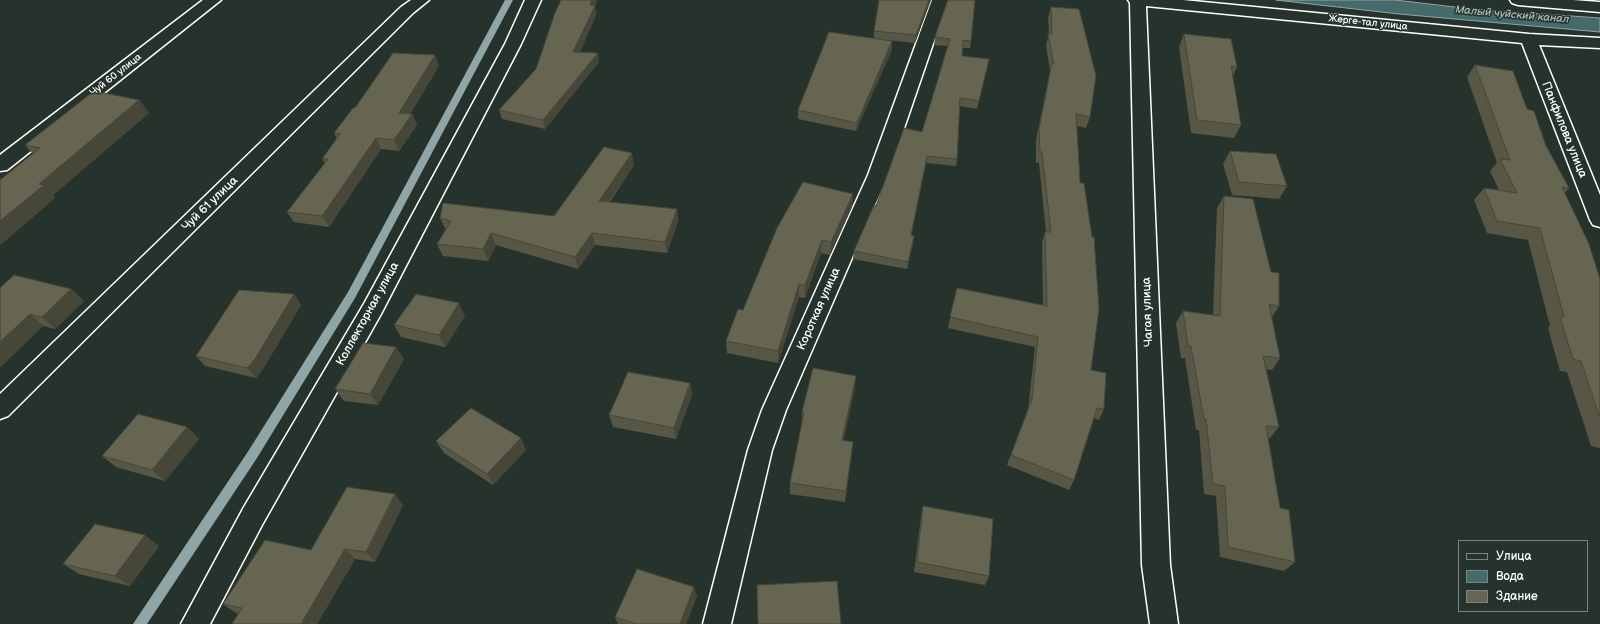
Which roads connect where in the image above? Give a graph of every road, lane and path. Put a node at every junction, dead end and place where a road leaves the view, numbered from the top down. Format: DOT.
graph roads {
  1 [pos="213,0"];
  2 [pos="420,0"];
  3 [pos="532,0"];
  4 [pos="940,0"];
  5 [pos="1137,0"];
  6 [pos="1518,0"];
  7 [pos="1570,3"];
  8 [pos="1600,7"];
  9 [pos="1529,39"];
  10 [pos="1600,44"];
  11 [pos="0,164"];
  12 [pos="1600,220"];
  13 [pos="0,409"];
  14 [pos="195,624"];
  15 [pos="717,624"];
  16 [pos="1164,624"];
  1 -- 11 [label="street, Чуй 60 улица"];
  2 -- 13 [label="street, Чуй 61 улица"];
  3 -- 14 [label="street, Коллекторная улица"];
  4 -- 15 [label="street, Короткая улица"];
  5 -- 9 [label="street, Жерге-тал улица"];
  5 -- 16 [label="street, Чагая улица"];
  6 -- 7 [label="street"];
  7 -- 8 [label="street"];
  9 -- 10 [label="street, Жерге-тал улица"];
  9 -- 12 [label="street, Панфилова улица"];
}
